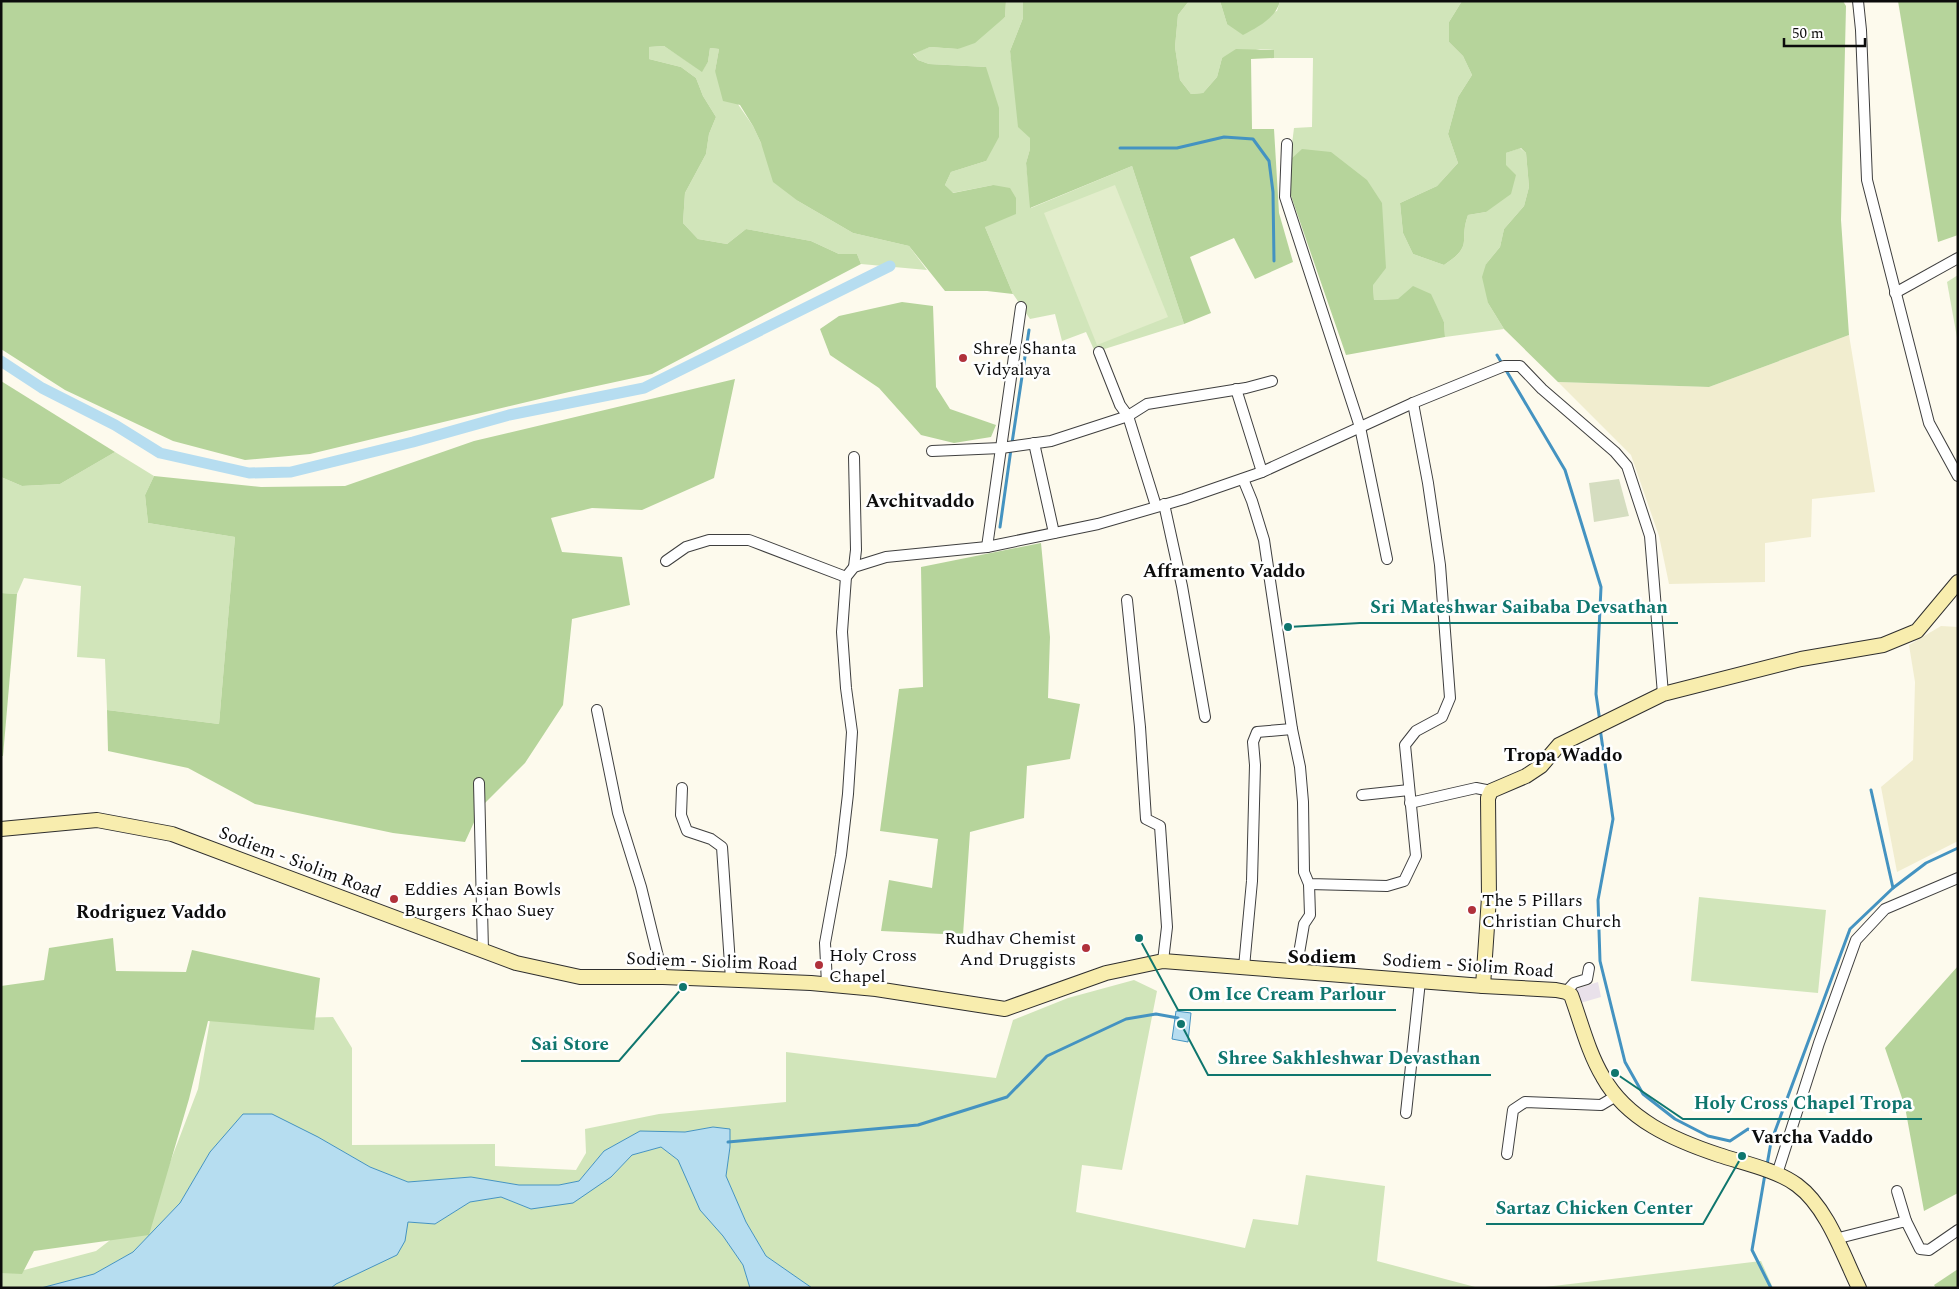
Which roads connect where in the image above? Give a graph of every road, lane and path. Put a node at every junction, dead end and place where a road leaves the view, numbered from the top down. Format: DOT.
graph roads {
  1 [pos="1858,1"];
  2 [pos="1287,144"];
  3 [pos="1958,258"];
  4 [pos="1895,293"];
  5 [pos="1021,307"];
  6 [pos="1099,352"];
  7 [pos="1272,381"];
  8 [pos="1236,389"];
  9 [pos="1413,403"];
  10 [pos="1128,416"];
  11 [pos="1360,427"];
  12 [pos="1034,443"];
  13 [pos="1001,448"];
  14 [pos="932,451"];
  15 [pos="854,457"];
  16 [pos="1262,472"];
  17 [pos="1958,476"];
  18 [pos="1243,479"];
  19 [pos="1160,505"];
  20 [pos="1054,533"];
  21 [pos="987,547"];
  22 [pos="1387,558"];
  23 [pos="666,561"];
  24 [pos="854,567"];
  25 [pos="846,577"];
  26 [pos="1958,582"];
  27 [pos="1127,600"];
  28 [pos="1663,694"];
  29 [pos="598,710"];
  30 [pos="1205,717"];
  31 [pos="1292,729"];
  32 [pos="479,783"];
  33 [pos="682,788"];
  34 [pos="1409,790"];
  35 [pos="1491,791"];
  36 [pos="1362,796"];
  37 [pos="1410,803"];
  38 [pos="1,829"];
  39 [pos="1958,878"];
  40 [pos="1309,884"];
  41 [pos="482,951"];
  42 [pos="1163,961"];
  43 [pos="1244,967"];
  44 [pos="1589,968"];
  45 [pos="1296,971"];
  46 [pos="663,977"];
  47 [pos="731,980"];
  48 [pos="1420,981"];
  49 [pos="827,984"];
  50 [pos="1483,986"];
  51 [pos="1566,992"];
  52 [pos="1616,1096"];
  53 [pos="1406,1113"];
  54 [pos="1507,1154"];
  55 [pos="1769,1172"];
  56 [pos="1897,1191"];
  57 [pos="1906,1222"];
  58 [pos="1958,1230"];
  59 [pos="1835,1239"];
  60 [pos="1859,1288"];
  1 -- 4 [label="street"];
  2 -- 11 [label="street"];
  3 -- 4 [label="street"];
  4 -- 17 [label="street"];
  5 -- 13 [label="street"];
  6 -- 10 [label="street"];
  7 -- 8 [label="street"];
  8 -- 10 [label="street"];
  8 -- 16 [label="street"];
  9 -- 11 [label="street"];
  9 -- 28 [label="street"];
  9 -- 34 [label="street"];
  10 -- 12 [label="street"];
  10 -- 19 [label="street"];
  11 -- 16 [label="street"];
  11 -- 22 [label="street"];
  12 -- 13 [label="street"];
  12 -- 20 [label="street"];
  13 -- 14 [label="street"];
  13 -- 21 [label="street"];
  15 -- 24 [label="street"];
  16 -- 18 [label="street"];
  18 -- 19 [label="street"];
  18 -- 31 [label="street"];
  19 -- 20 [label="street"];
  19 -- 30 [label="street"];
  20 -- 21 [label="street"];
  21 -- 24 [label="street"];
  23 -- 25 [label="street"];
  24 -- 25 [label="street"];
  25 -- 49 [label="street"];
  26 -- 28 [label="main road"];
  27 -- 42 [label="street"];
  28 -- 35 [label="main road"];
  29 -- 46 [label="street"];
  31 -- 40 [label="street"];
  31 -- 43 [label="street"];
  32 -- 41 [label="street"];
  33 -- 47 [label="street"];
  34 -- 36 [label="street"];
  34 -- 37 [label="street"];
  35 -- 37 [label="street"];
  35 -- 50 [label="main road"];
  37 -- 40 [label="street"];
  38 -- 41 [label="main road, Sodiem - Siolim Road"];
  39 -- 55 [label="street"];
  40 -- 45 [label="street"];
  41 -- 46 [label="main road, Sodiem - Siolim Road"];
  42 -- 43 [label="main road, Sodiem - Siolim Road"];
  42 -- 49 [label="main road, Sodiem - Siolim Road"];
  43 -- 45 [label="main road, Sodiem - Siolim Road"];
  44 -- 51 [label="street"];
  45 -- 48 [label="main road, Sodiem - Siolim Road"];
  46 -- 47 [label="main road, Sodiem - Siolim Road"];
  47 -- 49 [label="main road, Sodiem - Siolim Road"];
  48 -- 50 [label="main road, Sodiem - Siolim Road"];
  48 -- 53 [label="street"];
  50 -- 51 [label="main road, Sodiem - Siolim Road"];
  51 -- 52 [label="main road, Sodiem - Siolim Road"];
  52 -- 54 [label="street"];
  52 -- 55 [label="main road, Sodiem - Siolim Road"];
  55 -- 59 [label="main road, Sodiem - Siolim Road"];
  56 -- 57 [label="street"];
  57 -- 58 [label="street"];
  57 -- 59 [label="street"];
  59 -- 60 [label="main road, Sodiem - Siolim Road"];
}
